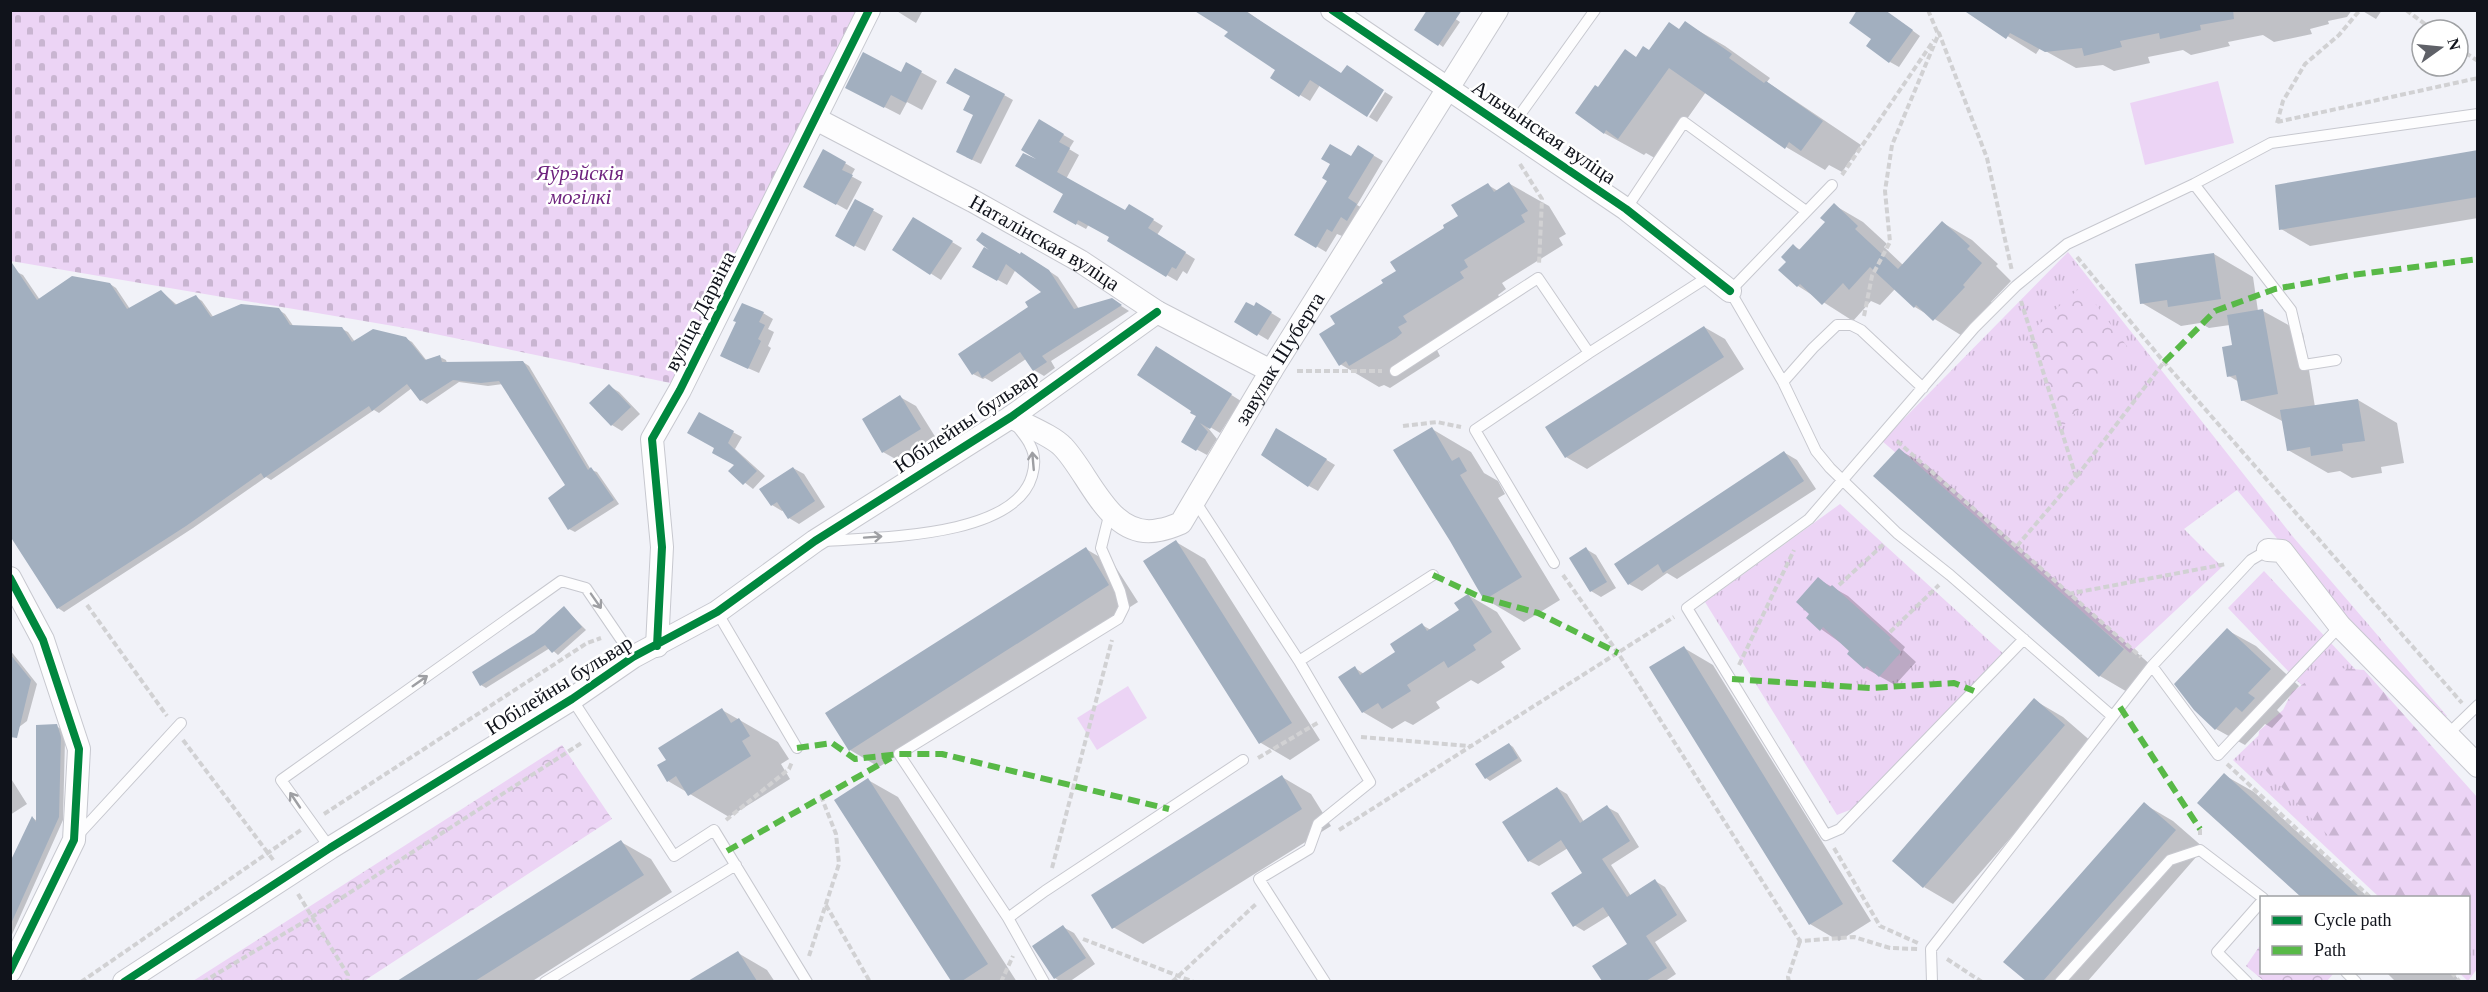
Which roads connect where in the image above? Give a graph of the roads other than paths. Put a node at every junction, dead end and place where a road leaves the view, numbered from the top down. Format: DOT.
graph roads {
  1 [pos="869,10"];
  2 [pos="1332,10"];
  3 [pos="1497,10"];
  4 [pos="1595,10"];
  5 [pos="1448,89"];
  6 [pos="2478,114"];
  7 [pos="816,119"];
  8 [pos="1509,130"];
  9 [pos="2194,184"];
  10 [pos="1832,185"];
  11 [pos="1626,209"];
  12 [pos="1806,211"];
  13 [pos="1711,275"];
  14 [pos="1730,291"];
  15 [pos="1157,312"];
  16 [pos="1589,353"];
  17 [pos="2336,360"];
  18 [pos="1271,371"];
  19 [pos="1395,371"];
  20 [pos="1783,382"];
  21 [pos="1923,388"];
  22 [pos="1011,417"];
  23 [pos="1844,480"];
  24 [pos="1195,501"];
  25 [pos="1110,511"];
  26 [pos="815,541"];
  27 [pos="2260,555"];
  28 [pos="1554,562"];
  29 [pos="1433,575"];
  30 [pos="10,578"];
  31 [pos="717,612"];
  32 [pos="2340,626"];
  33 [pos="2024,639"];
  34 [pos="657,646"];
  35 [pos="633,657"];
  36 [pos="1299,661"];
  37 [pos="2152,666"];
  38 [pos="572,699"];
  39 [pos="2473,708"];
  40 [pos="2112,716"];
  41 [pos="179,727"];
  42 [pos="2447,735"];
  43 [pos="797,748"];
  44 [pos="1243,760"];
  45 [pos="2478,766"];
  46 [pos="74,840"];
  47 [pos="330,848"];
  48 [pos="736,865"];
  49 [pos="2260,897"];
  50 [pos="2260,901"];
  51 [pos="1008,918"];
  52 [pos="10,971"];
  53 [pos="805,978"];
  54 [pos="124,981"];
  55 [pos="545,981"];
  56 [pos="1044,981"];
  57 [pos="1325,981"];
  58 [pos="1932,981"];
  59 [pos="2060,981"];
  60 [pos="2247,981"];
  1 -- 7 [label="street, вуліца Дарвіна"];
  2 -- 5 [label="street, Альчынская вуліца"];
  3 -- 5 [label="street, завулак Шуберта"];
  4 -- 8 [label="lane"];
  5 -- 8 [label="street, Альчынская вуліца"];
  5 -- 18 [label="street, завулак Шуберта"];
  6 -- 9 [label="lane"];
  7 -- 15 [label="street, Наталінская вуліца"];
  7 -- 34 [label="street, вуліца Дарвіна"];
  8 -- 11 [label="street, Альчынская вуліца"];
  9 -- 17 [label="lane"];
  9 -- 21 [label="lane"];
  10 -- 12 [label="lane"];
  11 -- 12 [label="lane"];
  11 -- 13 [label="street, Альчынская вуліца"];
  12 -- 14 [label="lane"];
  13 -- 14 [label="street, Альчынская вуліца"];
  13 -- 16 [label="lane"];
  14 -- 20 [label="lane"];
  15 -- 18 [label="street, Наталінская вуліца"];
  15 -- 22 [label="street, Юбілейны бульвар"];
  16 -- 19 [label="lane"];
  16 -- 28 [label="lane"];
  18 -- 24 [label="street, завулак Шуберта"];
  20 -- 21 [label="lane"];
  20 -- 23 [label="lane"];
  21 -- 23 [label="lane"];
  22 -- 25 [label="street, завулак Шуберта"];
  22 -- 26 [label="street, Юбілейны бульвар"];
  26 -- 22 [label="lane, one-way"];
  23 -- 33 [label="lane"];
  23 -- 33 [label="lane"];
  24 -- 25 [label="street, завулак Шуберта"];
  24 -- 36 [label="lane"];
  25 -- 51 [label="lane"];
  26 -- 31 [label="street, Юбілейны бульвар"];
  27 -- 32 [label="street"];
  27 -- 37 [label="lane"];
  29 -- 36 [label="lane"];
  30 -- 46 [label="street"];
  31 -- 34 [label="street, Юбілейны бульвар"];
  31 -- 43 [label="lane"];
  32 -- 37 [label="lane"];
  32 -- 42 [label="street"];
  33 -- 40 [label="lane"];
  34 -- 35 [label="street, Юбілейны бульвар"];
  35 -- 38 [label="street, Юбілейны бульвар"];
  47 -- 35 [label="lane, one-way"];
  36 -- 57 [label="lane"];
  37 -- 40 [label="lane"];
  38 -- 47 [label="street, Юбілейны бульвар"];
  38 -- 48 [label="lane"];
  39 -- 42 [label="lane"];
  40 -- 58 [label="lane"];
  41 -- 46 [label="lane"];
  42 -- 45 [label="street"];
  44 -- 51 [label="lane"];
  46 -- 52 [label="street"];
  47 -- 54 [label="street, Юбілейны бульвар"];
  48 -- 53 [label="lane"];
  48 -- 55 [label="lane"];
  49 -- 59 [label="lane"];
  50 -- 60 [label="lane"];
  51 -- 56 [label="lane"];
}
